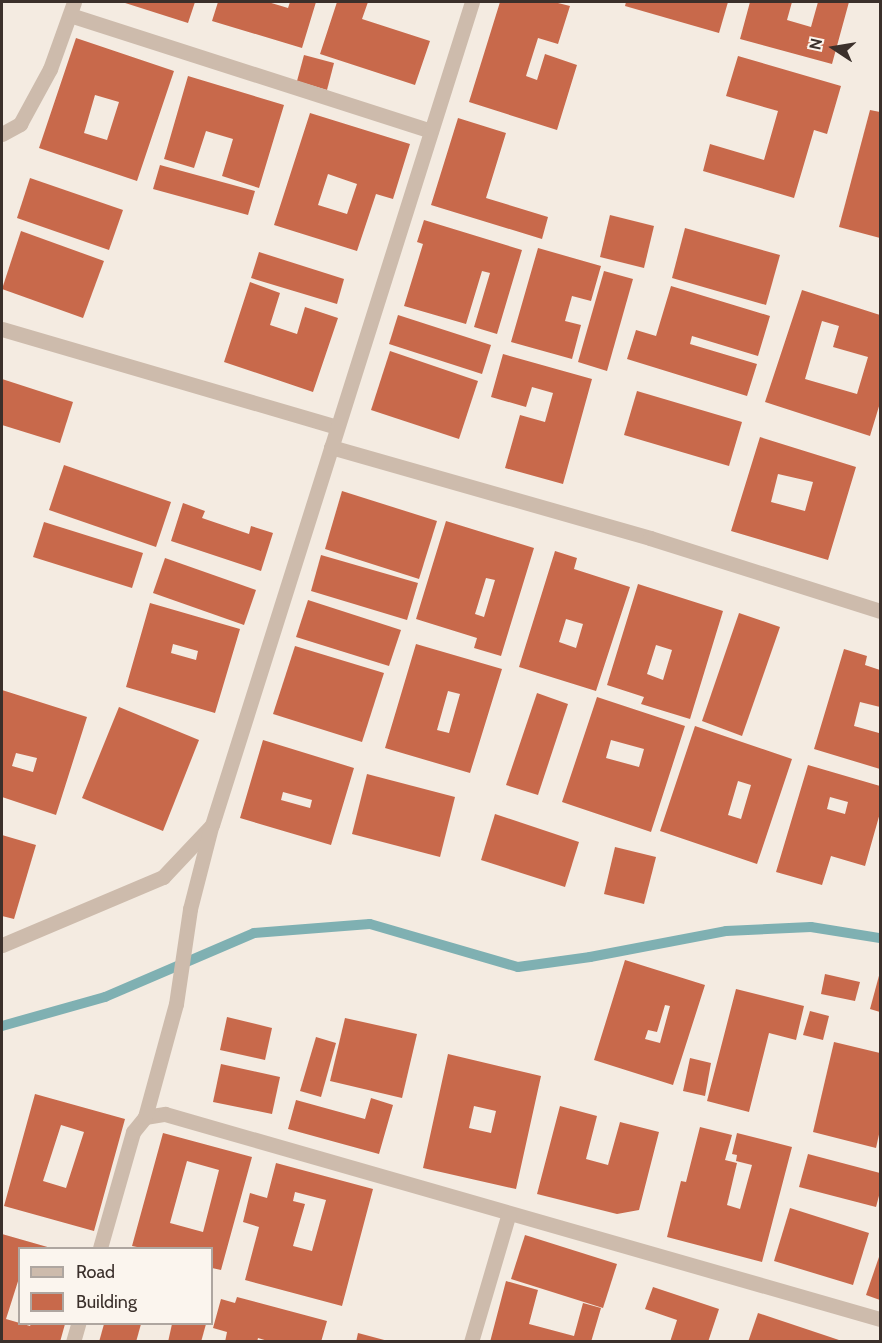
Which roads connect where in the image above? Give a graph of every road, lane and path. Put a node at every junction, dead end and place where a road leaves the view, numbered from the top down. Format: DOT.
graph roads {
  1 [pos="472,2"];
  2 [pos="72,8"];
  3 [pos="431,131"];
  4 [pos="2,134"];
  5 [pos="2,329"];
  6 [pos="337,427"];
  7 [pos="331,447"];
  8 [pos="880,610"];
  9 [pos="212,825"];
  10 [pos="2,945"];
  11 [pos="145,1117"];
  12 [pos="509,1213"];
  13 [pos="100,1247"];
  14 [pos="880,1319"];
  15 [pos="77,1325"];
  16 [pos="73,1341"];
  17 [pos="471,1341"];
  1 -- 3 [label="street"];
  2 -- 3 [label="street"];
  2 -- 4 [label="street"];
  3 -- 6 [label="street"];
  5 -- 6 [label="street"];
  6 -- 7 [label="street"];
  7 -- 8 [label="street"];
  7 -- 9 [label="street"];
  9 -- 10 [label="street"];
  9 -- 11 [label="street"];
  11 -- 12 [label="street"];
  11 -- 13 [label="street"];
  12 -- 14 [label="street"];
  12 -- 17 [label="street"];
  15 -- 16 [label="street"];
}
